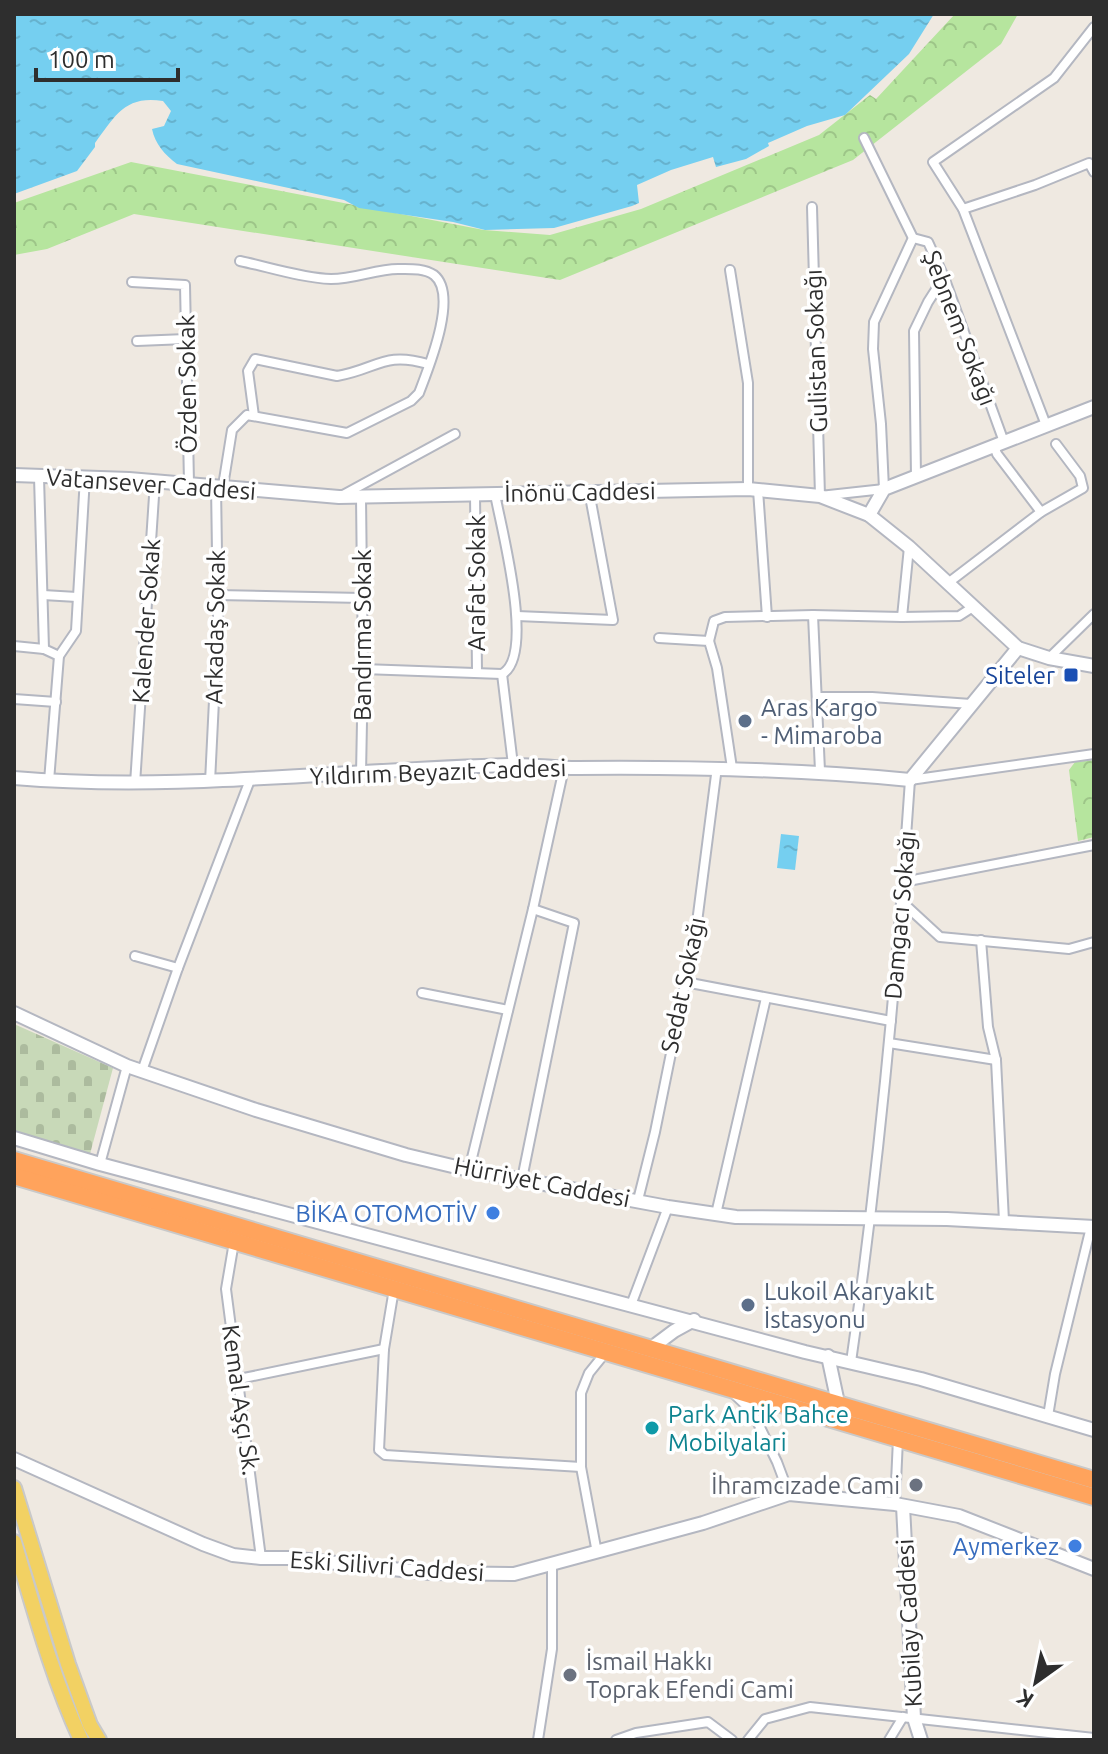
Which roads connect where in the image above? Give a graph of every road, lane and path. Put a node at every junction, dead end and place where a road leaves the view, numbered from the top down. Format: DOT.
graph roads {
  1 [pos="1094,27"];
  2 [pos="864,138"];
  3 [pos="1091,160"];
  4 [pos="1094,172"];
  5 [pos="812,207"];
  6 [pos="963,209"];
  7 [pos="913,238"];
  8 [pos="240,261"];
  9 [pos="730,270"];
  10 [pos="944,277"];
  11 [pos="132,282"];
  12 [pos="186,339"];
  13 [pos="137,341"];
  14 [pos="428,364"];
  15 [pos="1094,407"];
  16 [pos="254,416"];
  17 [pos="1046,425"];
  18 [pos="455,434"];
  19 [pos="999,444"];
  20 [pos="1056,444"];
  21 [pos="14,475"];
  22 [pos="39,477"];
  23 [pos="85,477"];
  24 [pos="916,477"];
  25 [pos="155,481"];
  26 [pos="189,483"];
  27 [pos="219,486"];
  28 [pos="884,489"];
  29 [pos="753,490"];
  30 [pos="589,491"];
  31 [pos="288,493"];
  32 [pos="475,494"];
  33 [pos="495,494"];
  34 [pos="820,496"];
  35 [pos="339,497"];
  36 [pos="361,497"];
  37 [pos="1041,512"];
  38 [pos="869,515"];
  39 [pos="909,547"];
  40 [pos="948,583"];
  41 [pos="43,595"];
  42 [pos="217,595"];
  43 [pos="77,597"];
  44 [pos="362,598"];
  45 [pos="973,607"];
  46 [pos="1094,614"];
  47 [pos="813,615"];
  48 [pos="517,616"];
  49 [pos="767,617"];
  50 [pos="902,617"];
  51 [pos="659,638"];
  52 [pos="709,641"];
  53 [pos="14,646"];
  54 [pos="1018,648"];
  55 [pos="44,649"];
  56 [pos="59,656"];
  57 [pos="1049,658"];
  58 [pos="1094,666"];
  59 [pos="363,669"];
  60 [pos="477,671"];
  61 [pos="502,674"];
  62 [pos="817,697"];
  63 [pos="14,699"];
  64 [pos="56,702"];
  65 [pos="971,704"];
  66 [pos="1094,754"];
  67 [pos="513,765"];
  68 [pos="717,767"];
  69 [pos="564,768"];
  70 [pos="732,768"];
  71 [pos="820,771"];
  72 [pos="361,774"];
  73 [pos="210,775"];
  74 [pos="14,778"];
  75 [pos="250,780"];
  76 [pos="910,780"];
  77 [pos="49,781"];
  78 [pos="135,784"];
  79 [pos="1094,845"];
  80 [pos="903,882"];
  81 [pos="901,901"];
  82 [pos="533,909"];
  83 [pos="981,940"];
  84 [pos="1094,942"];
  85 [pos="135,956"];
  86 [pos="178,968"];
  87 [pos="685,982"];
  88 [pos="422,993"];
  89 [pos="766,998"];
  90 [pos="508,1010"];
  91 [pos="14,1013"];
  92 [pos="891,1021"];
  93 [pos="889,1043"];
  94 [pos="996,1060"];
  95 [pos="127,1066"];
  96 [pos="142,1071"];
  97 [pos="14,1138"];
  98 [pos="14,1160"];
  99 [pos="100,1164"];
  100 [pos="469,1170"];
  101 [pos="14,1176"];
  102 [pos="522,1179"];
  103 [pos="638,1200"];
  104 [pos="668,1207"];
  105 [pos="716,1214"];
  106 [pos="872,1219"];
  107 [pos="1004,1221"];
  108 [pos="1092,1227"];
  109 [pos="234,1241"];
  110 [pos="394,1289"];
  111 [pos="631,1305"];
  112 [pos="694,1320"];
  113 [pos="384,1349"];
  114 [pos="650,1349"];
  115 [pos="606,1352"];
  116 [pos="828,1356"];
  117 [pos="851,1362"];
  118 [pos="239,1379"];
  119 [pos="728,1389"];
  120 [pos="838,1403"];
  121 [pos="1048,1416"];
  122 [pos="1094,1430"];
  123 [pos="898,1439"];
  124 [pos="14,1459"];
  125 [pos="581,1467"];
  126 [pos="1094,1480"];
  127 [pos="14,1488"];
  128 [pos="789,1494"];
  129 [pos="1094,1497"];
  130 [pos="899,1505"];
  131 [pos="14,1542"];
  132 [pos="597,1553"];
  133 [pos="261,1558"];
  134 [pos="552,1565"];
  135 [pos="1094,1569"];
  136 [pos="909,1718"];
  137 [pos="1037,1736"];
  138 [pos="1094,1738"];
  139 [pos="81,1740"];
  140 [pos="99,1740"];
  141 [pos="538,1740"];
  142 [pos="615,1740"];
  143 [pos="732,1740"];
  144 [pos="748,1740"];
  145 [pos="889,1740"];
  146 [pos="921,1740"];
  1 -- 6 [label="street"];
  2 -- 7 [label="street, Şebnem Sokağı"];
  3 -- 4 [label="street"];
  3 -- 6 [label="street"];
  5 -- 34 [label="street, Gulistan Sokağı"];
  6 -- 17 [label="street"];
  7 -- 10 [label="street, Şebnem Sokağı"];
  7 -- 28 [label="street"];
  8 -- 14 [label="street"];
  9 -- 29 [label="street"];
  10 -- 19 [label="street, Şebnem Sokağı"];
  10 -- 24 [label="street"];
  11 -- 12 [label="street, Özden Sokak"];
  12 -- 13 [label="street"];
  12 -- 26 [label="street, Özden Sokak"];
  14 -- 16 [label="street"];
  14 -- 16 [label="street"];
  15 -- 17 [label="main road"];
  16 -- 27 [label="street, Arkadaş Sokak"];
  17 -- 19 [label="main road"];
  18 -- 35 [label="street"];
  19 -- 24 [label="main road"];
  19 -- 37 [label="street, Şebnem Sokağı"];
  20 -- 37 [label="street"];
  21 -- 22 [label="main road, Vatansever Caddesi"];
  22 -- 23 [label="main road, Vatansever Caddesi"];
  22 -- 41 [label="street"];
  23 -- 25 [label="main road, Vatansever Caddesi"];
  23 -- 43 [label="street"];
  24 -- 28 [label="main road"];
  25 -- 26 [label="main road, Vatansever Caddesi"];
  25 -- 78 [label="street, Kalender Sokak"];
  26 -- 27 [label="main road, Vatansever Caddesi"];
  27 -- 31 [label="main road, Vatansever Caddesi"];
  27 -- 42 [label="street, Arkadaş Sokak"];
  28 -- 34 [label="street"];
  28 -- 38 [label="main road"];
  29 -- 30 [label="main road, İnönü Caddesi"];
  29 -- 34 [label="main road, İnönü Caddesi"];
  29 -- 49 [label="street"];
  30 -- 33 [label="main road, İnönü Caddesi"];
  30 -- 48 [label="street"];
  31 -- 35 [label="main road, İnönü Caddesi"];
  32 -- 33 [label="main road, İnönü Caddesi"];
  32 -- 36 [label="main road, İnönü Caddesi"];
  32 -- 60 [label="street, Arafat Sokak"];
  33 -- 48 [label="street"];
  34 -- 38 [label="main road, İnönü Caddesi"];
  35 -- 36 [label="main road, İnönü Caddesi"];
  36 -- 44 [label="street, Bandırma Sokak"];
  37 -- 40 [label="street"];
  38 -- 39 [label="main road, İnönü Caddesi"];
  39 -- 40 [label="main road, İnönü Caddesi"];
  39 -- 50 [label="street"];
  40 -- 45 [label="main road, İnönü Caddesi"];
  41 -- 43 [label="street"];
  41 -- 55 [label="street"];
  42 -- 44 [label="street"];
  42 -- 73 [label="street, Arkadaş Sokak"];
  43 -- 56 [label="street"];
  44 -- 59 [label="street, Bandırma Sokak"];
  45 -- 50 [label="street"];
  45 -- 54 [label="main road, İnönü Caddesi"];
  46 -- 57 [label="street"];
  47 -- 49 [label="street"];
  47 -- 50 [label="street"];
  47 -- 62 [label="street"];
  48 -- 61 [label="street"];
  49 -- 52 [label="street"];
  51 -- 52 [label="street"];
  52 -- 70 [label="street"];
  53 -- 55 [label="street"];
  54 -- 57 [label="main road"];
  54 -- 65 [label="main road"];
  55 -- 56 [label="street"];
  56 -- 64 [label="street"];
  57 -- 58 [label="main road"];
  59 -- 60 [label="street"];
  59 -- 72 [label="street, Bandırma Sokak"];
  60 -- 61 [label="street"];
  61 -- 67 [label="street"];
  62 -- 65 [label="street"];
  62 -- 71 [label="street"];
  63 -- 64 [label="street"];
  64 -- 77 [label="street"];
  65 -- 76 [label="main road"];
  66 -- 76 [label="street"];
  67 -- 69 [label="main road, Yıldırım Beyazıt Caddesi"];
  67 -- 72 [label="main road, Yıldırım Beyazıt Caddesi"];
  68 -- 69 [label="main road, Yıldırım Beyazıt Caddesi"];
  68 -- 70 [label="main road, Yıldırım Beyazıt Caddesi"];
  68 -- 87 [label="street, Sedat Sokağı"];
  69 -- 82 [label="street"];
  70 -- 71 [label="main road, Yıldırım Beyazıt Caddesi"];
  71 -- 76 [label="main road, Yıldırım Beyazıt Caddesi"];
  72 -- 75 [label="main road, Yıldırım Beyazıt Caddesi"];
  73 -- 75 [label="main road, Yıldırım Beyazıt Caddesi"];
  73 -- 78 [label="main road, Yıldırım Beyazıt Caddesi"];
  74 -- 77 [label="main road, Yıldırım Beyazıt Caddesi"];
  75 -- 86 [label="street"];
  76 -- 80 [label="street, Damgacı Sokağı"];
  77 -- 78 [label="main road, Yıldırım Beyazıt Caddesi"];
  79 -- 80 [label="street"];
  80 -- 81 [label="street, Damgacı Sokağı"];
  81 -- 83 [label="street"];
  81 -- 92 [label="street, Damgacı Sokağı"];
  82 -- 90 [label="street"];
  82 -- 102 [label="street"];
  83 -- 84 [label="street"];
  83 -- 94 [label="street"];
  85 -- 86 [label="street"];
  86 -- 96 [label="street"];
  87 -- 89 [label="street"];
  87 -- 103 [label="street, Sedat Sokağı"];
  88 -- 90 [label="street"];
  89 -- 92 [label="street"];
  89 -- 105 [label="street"];
  90 -- 100 [label="street"];
  91 -- 95 [label="main road, Hürriyet Caddesi"];
  92 -- 93 [label="street, Damgacı Sokağı"];
  93 -- 94 [label="street"];
  93 -- 106 [label="street, Damgacı Sokağı"];
  94 -- 107 [label="street"];
  95 -- 96 [label="main road, Hürriyet Caddesi"];
  95 -- 99 [label="street"];
  96 -- 100 [label="main road, Hürriyet Caddesi"];
  97 -- 99 [label="main road"];
  98 -- 114 [label="highway"];
  99 -- 111 [label="main road"];
  100 -- 102 [label="main road, Hürriyet Caddesi"];
  101 -- 109 [label="highway"];
  102 -- 103 [label="main road, Hürriyet Caddesi"];
  103 -- 104 [label="main road, Hürriyet Caddesi"];
  104 -- 105 [label="main road, Hürriyet Caddesi"];
  104 -- 111 [label="street"];
  105 -- 106 [label="main road, Hürriyet Caddesi"];
  106 -- 107 [label="main road, Hürriyet Caddesi"];
  106 -- 117 [label="street, Damgacı Sokağı"];
  107 -- 108 [label="main road, Hürriyet Caddesi"];
  108 -- 121 [label="street"];
  109 -- 110 [label="highway"];
  109 -- 118 [label="street, Kemal Aşçı Sk."];
  110 -- 113 [label="street"];
  110 -- 115 [label="highway"];
  111 -- 112 [label="main road"];
  112 -- 114 [label="main road"];
  112 -- 116 [label="main road"];
  113 -- 118 [label="street"];
  113 -- 125 [label="street"];
  114 -- 120 [label="highway"];
  115 -- 119 [label="highway"];
  115 -- 125 [label="street"];
  116 -- 117 [label="main road"];
  116 -- 120 [label="main road"];
  117 -- 121 [label="main road"];
  118 -- 133 [label="street, Kemal Aşçı Sk."];
  119 -- 123 [label="highway"];
  119 -- 128 [label="street"];
  120 -- 126 [label="highway"];
  121 -- 122 [label="main road"];
  123 -- 129 [label="highway"];
  123 -- 130 [label="street"];
  124 -- 133 [label="main road, Eski Silivri Caddesi"];
  125 -- 132 [label="street"];
  127 -- 140 [label="main road"];
  128 -- 130 [label="main road, Eski Silivri Caddesi"];
  128 -- 132 [label="main road, Eski Silivri Caddesi"];
  130 -- 135 [label="main road, Eski Silivri Caddesi"];
  130 -- 136 [label="main road, Kubilay Caddesi"];
  131 -- 139 [label="main road"];
  132 -- 134 [label="main road, Eski Silivri Caddesi"];
  133 -- 134 [label="main road, Eski Silivri Caddesi"];
  134 -- 141 [label="street"];
  136 -- 137 [label="street"];
  136 -- 144 [label="street"];
  136 -- 145 [label="street"];
  136 -- 146 [label="main road, Kubilay Caddesi"];
  137 -- 138 [label="street"];
  142 -- 143 [label="street"];
}
